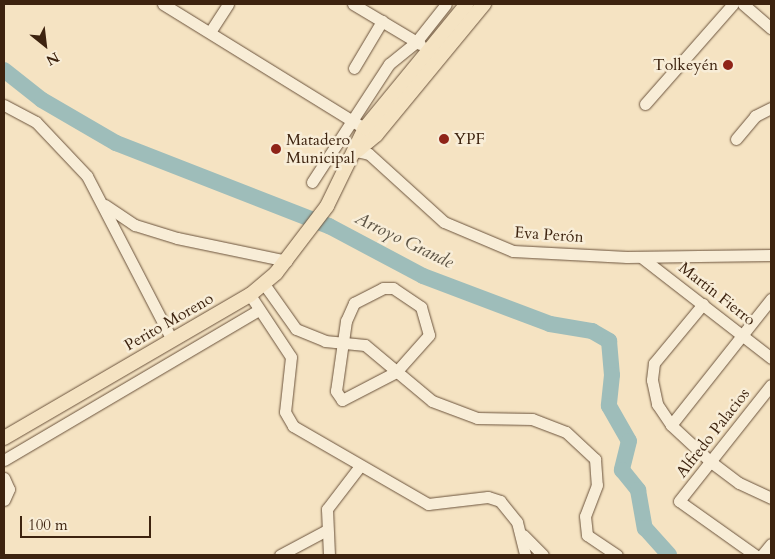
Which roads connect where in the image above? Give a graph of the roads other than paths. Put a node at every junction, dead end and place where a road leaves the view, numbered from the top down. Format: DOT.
graph roads {
  1 [pos="163,4"];
  2 [pos="228,4"];
  3 [pos="353,4"];
  4 [pos="446,4"];
  5 [pos="467,4"];
  6 [pos="484,4"];
  7 [pos="733,4"];
  8 [pos="743,4"];
  9 [pos="382,21"];
  10 [pos="771,28"];
  11 [pos="210,32"];
  12 [pos="428,48"];
  13 [pos="354,68"];
  14 [pos="645,104"];
  15 [pos="4,105"];
  16 [pos="771,108"];
  17 [pos="352,120"];
  18 [pos="370,132"];
  19 [pos="736,139"];
  20 [pos="356,151"];
  21 [pos="312,182"];
  22 [pos="99,200"];
  23 [pos="771,254"];
  24 [pos="641,257"];
  25 [pos="287,261"];
  26 [pos="264,284"];
  27 [pos="250,295"];
  28 [pos="771,299"];
  29 [pos="703,304"];
  30 [pos="259,310"];
  31 [pos="742,335"];
  32 [pos="172,340"];
  33 [pos="343,342"];
  34 [pos="771,358"];
  35 [pos="396,372"];
  36 [pos="771,385"];
  37 [pos="671,425"];
  38 [pos="6,433"];
  39 [pos="4,460"];
  40 [pos="711,462"];
  41 [pos="360,466"];
  42 [pos="4,478"];
  43 [pos="771,498"];
  44 [pos="4,500"];
  45 [pos="325,531"];
  46 [pos="522,535"];
  47 [pos="771,544"];
  48 [pos="280,555"];
  49 [pos="329,555"];
  50 [pos="525,555"];
  51 [pos="543,555"];
  52 [pos="617,555"];
  53 [pos="755,555"];
  54 [pos="762,555"];
  1 -- 11 [label="street"];
  2 -- 11 [label="street"];
  3 -- 9 [label="street"];
  4 -- 12 [label="street"];
  5 -- 12 [label="main road"];
  6 -- 12 [label="main road"];
  7 -- 14 [label="street"];
  8 -- 10 [label="street"];
  9 -- 12 [label="street"];
  9 -- 13 [label="street"];
  11 -- 17 [label="street"];
  12 -- 17 [label="street"];
  12 -- 18 [label="main road"];
  15 -- 22 [label="street"];
  16 -- 19 [label="street"];
  17 -- 18 [label="street"];
  17 -- 21 [label="street"];
  18 -- 20 [label="main road"];
  20 -- 24 [label="street, Eva Perón"];
  20 -- 25 [label="main road, Perito Moreno"];
  22 -- 25 [label="street"];
  22 -- 32 [label="street"];
  23 -- 24 [label="street, Eva Perón"];
  24 -- 29 [label="street, Martín Fierro"];
  25 -- 26 [label="main road, Perito Moreno"];
  26 -- 27 [label="main road, Perito Moreno"];
  26 -- 33 [label="street"];
  27 -- 30 [label="street"];
  27 -- 32 [label="main road, Perito Moreno"];
  28 -- 31 [label="street"];
  29 -- 31 [label="street, Martín Fierro"];
  29 -- 37 [label="street"];
  30 -- 39 [label="street"];
  30 -- 41 [label="street"];
  31 -- 34 [label="street, Martín Fierro"];
  31 -- 37 [label="street"];
  32 -- 38 [label="main road, Perito Moreno"];
  33 -- 35 [label="street"];
  33 -- 35 [label="street"];
  33 -- 35 [label="street"];
  35 -- 52 [label="street"];
  36 -- 40 [label="street, Alfredo Palacios"];
  37 -- 40 [label="street"];
  40 -- 43 [label="street"];
  40 -- 53 [label="street, Alfredo Palacios"];
  41 -- 45 [label="street"];
  41 -- 46 [label="street"];
  42 -- 44 [label="street"];
  45 -- 48 [label="street"];
  45 -- 49 [label="street"];
  46 -- 50 [label="street"];
  46 -- 51 [label="street"];
  47 -- 54 [label="street"];
}
